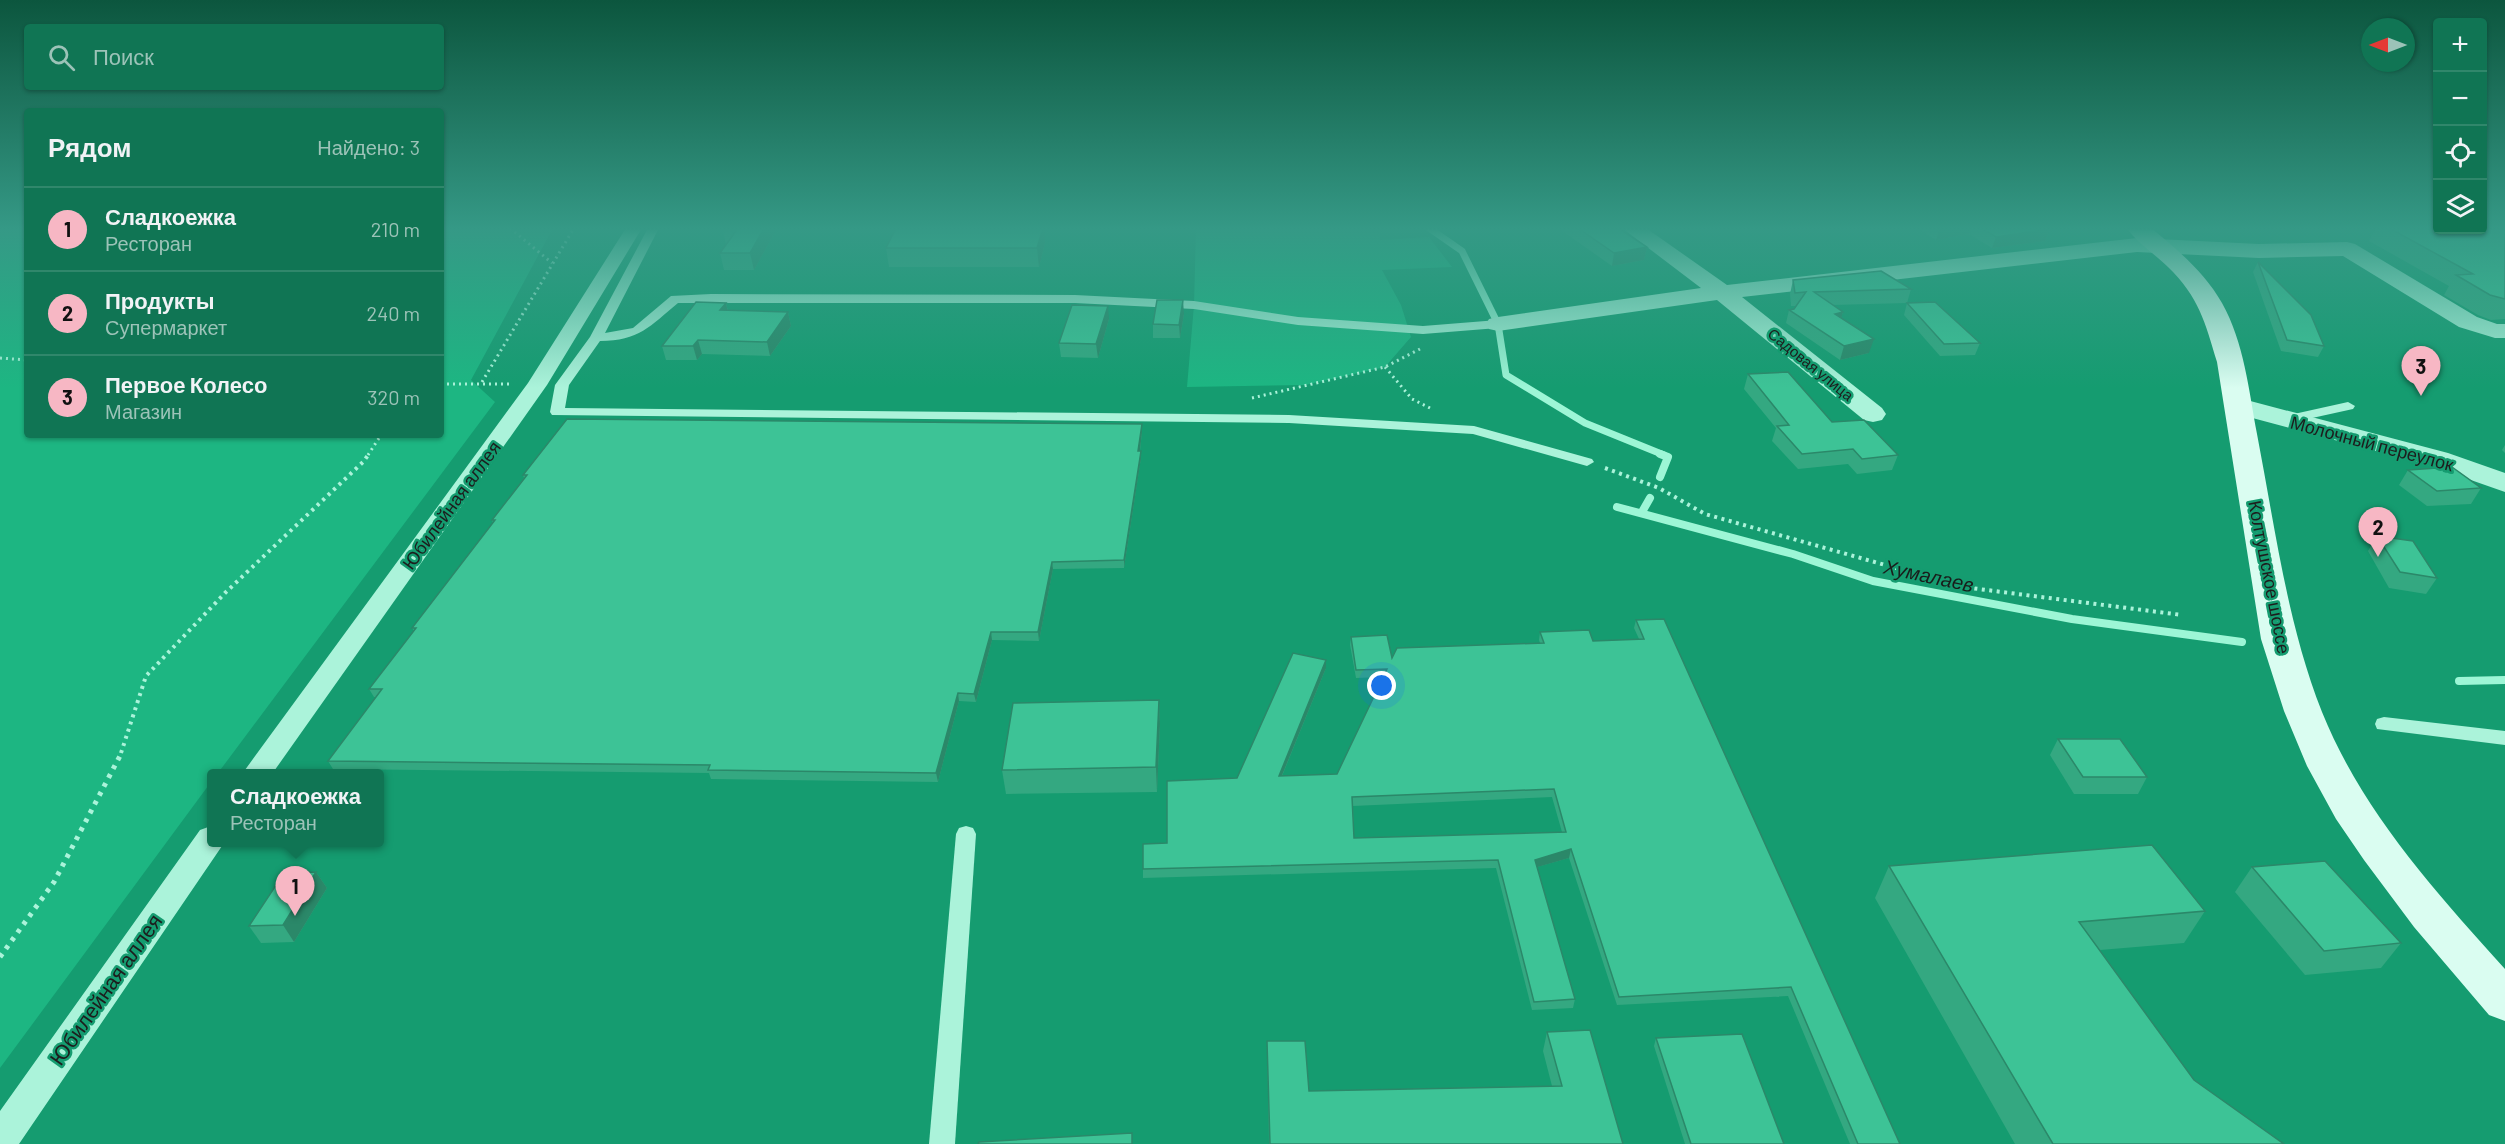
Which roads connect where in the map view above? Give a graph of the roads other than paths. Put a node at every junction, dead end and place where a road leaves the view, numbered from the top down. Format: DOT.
graph roads {
  1 [pos="601,281"];
  2 [pos="626,281"];
  3 [pos="1707,281"];
  4 [pos="1816,281"];
  5 [pos="2193,281"];
  6 [pos="2405,281"];
  7 [pos="1722,292"];
  8 [pos="1498,324"];
  9 [pos="2505,331"];
  10 [pos="596,337"];
  11 [pos="2239,406"];
  12 [pos="2348,406"];
  13 [pos="1873,414"];
  14 [pos="2285,420"];
  15 [pos="1587,462"];
  16 [pos="2505,483"];
  17 [pos="2384,724"];
  18 [pos="2505,738"];
  19 [pos="260,769"];
  20 [pos="966,834"];
  21 [pos="207,844"];
  22 [pos="2505,1001"];
  23 [pos="0,1142"];
  24 [pos="942,1144"];
  1 -- 19 [label="street, Юбилейная аллея"];
  2 -- 10 [label="lane"];
  3 -- 7 [label="street, Садовая улица"];
  4 -- 7 [label="street"];
  5 -- 11 [label="main road, Колтушское шоссе"];
  6 -- 9 [label="street"];
  7 -- 8 [label="street"];
  7 -- 13 [label="street, Садовая улица"];
  8 -- 10 [label="lane"];
  10 -- 15 [label="lane"];
  11 -- 14 [label="street, Молочный переулок"];
  11 -- 22 [label="main road, Колтушское шоссе"];
  12 -- 14 [label="lane"];
  14 -- 16 [label="street, Молочный переулок"];
  17 -- 18 [label="lane"];
  20 -- 24 [label="lane"];
  21 -- 23 [label="street, Юбилейная аллея"];
}
